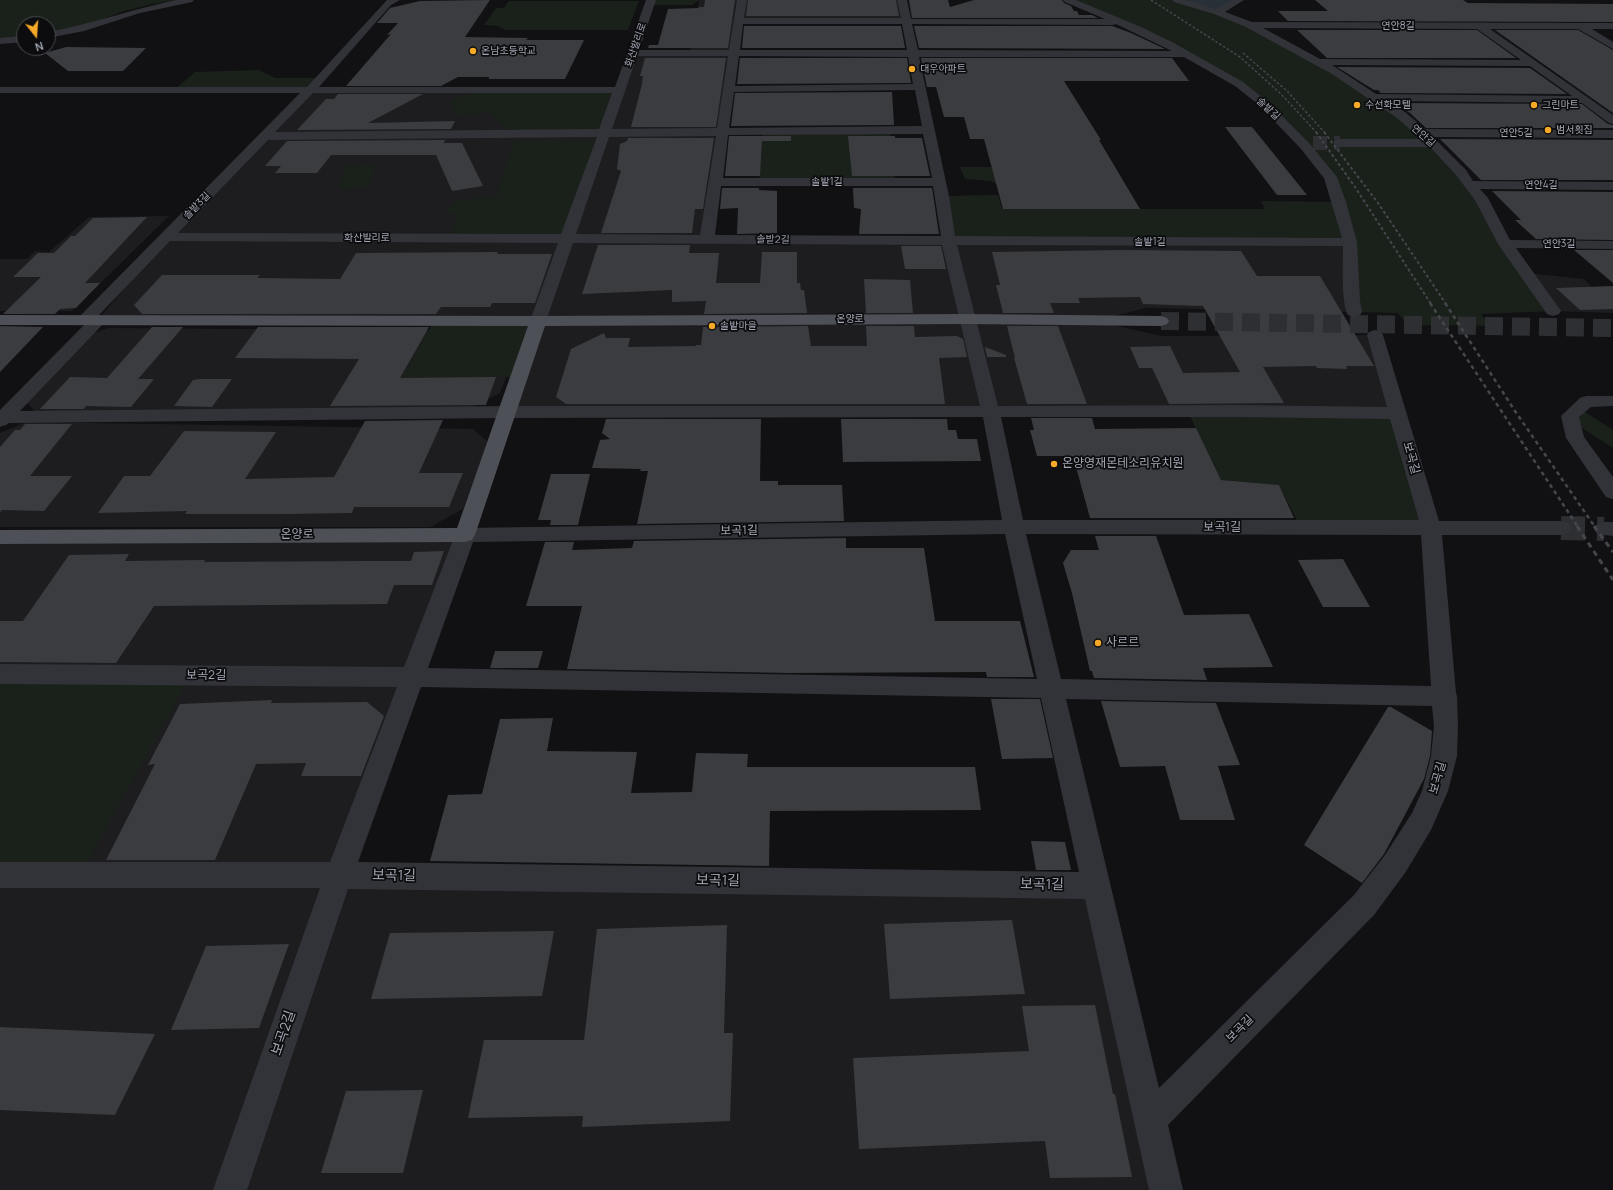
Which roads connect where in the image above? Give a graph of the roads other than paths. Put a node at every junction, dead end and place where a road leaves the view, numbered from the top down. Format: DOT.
graph roads {
  1 [pos="190,0"];
  2 [pos="395,0"];
  3 [pos="651,0"];
  4 [pos="742,0"];
  5 [pos="902,0"];
  6 [pos="1068,0"];
  7 [pos="1177,0"];
  8 [pos="1240,0"];
  9 [pos="177,3"];
  10 [pos="188,11"];
  11 [pos="1217,12"];
  12 [pos="906,20"];
  13 [pos="739,21"];
  14 [pos="1120,22"];
  15 [pos="1250,25"];
  16 [pos="1480,26"];
  17 [pos="1581,26"];
  18 [pos="1613,26"];
  19 [pos="56,34"];
  20 [pos="16,40"];
  21 [pos="0,42"];
  22 [pos="1613,46"];
  23 [pos="632,54"];
  24 [pos="734,54"];
  25 [pos="913,54"];
  26 [pos="1184,54"];
  27 [pos="1318,62"];
  28 [pos="1534,63"];
  29 [pos="920,87"];
  30 [pos="729,89"];
  31 [pos="0,90"];
  32 [pos="620,90"];
  33 [pos="309,91"];
  34 [pos="1374,97"];
  35 [pos="1584,100"];
  36 [pos="1613,120"];
  37 [pos="929,130"];
  38 [pos="722,131"];
  39 [pos="604,132"];
  40 [pos="1420,133"];
  41 [pos="1613,134"];
  42 [pos="265,136"];
  43 [pos="1340,143"];
  44 [pos="1433,143"];
  45 [pos="715,182"];
  46 [pos="939,182"];
  47 [pos="1468,185"];
  48 [pos="1613,186"];
  49 [pos="167,237"];
  50 [pos="567,239"];
  51 [pos="706,239"];
  52 [pos="949,242"];
  53 [pos="1350,242"];
  54 [pos="1505,244"];
  55 [pos="1613,244"];
  56 [pos="1552,311"];
  57 [pos="1354,312"];
  58 [pos="967,318"];
  59 [pos="0,320"];
  60 [pos="91,320"];
  61 [pos="538,321"];
  62 [pos="1161,321"];
  63 [pos="1375,335"];
  64 [pos="1613,401"];
  65 [pos="506,412"];
  66 [pos="991,412"];
  67 [pos="1398,413"];
  68 [pos="2,419"];
  69 [pos="1613,492"];
  70 [pos="1014,527"];
  71 [pos="1431,528"];
  72 [pos="1561,528"];
  73 [pos="465,535"];
  74 [pos="0,537"];
  75 [pos="0,674"];
  76 [pos="412,677"];
  77 [pos="1050,689"];
  78 [pos="1445,696"];
  79 [pos="0,875"];
  80 [pos="339,875"];
  81 [pos="1096,886"];
  82 [pos="1150,1120"];
  83 [pos="230,1190"];
  84 [pos="1166,1190"];
  1 -- 9 [label="street"];
  2 -- 33 [label="street, 솔밭3길"];
  3 -- 23 [label="street, 화산발리로"];
  4 -- 13 [label="street"];
  5 -- 12 [label="street"];
  6 -- 14 [label="street, 솔밭길"];
  7 -- 11 [label="street, 연안길"];
  8 -- 11 [label="street"];
  9 -- 10 [label="street"];
  9 -- 19 [label="street"];
  11 -- 15 [label="street, 연안길"];
  12 -- 13 [label="street"];
  12 -- 14 [label="street"];
  12 -- 25 [label="street"];
  13 -- 24 [label="street"];
  14 -- 26 [label="street, 솔밭길"];
  15 -- 16 [label="street, 연안8길"];
  15 -- 27 [label="street, 연안길"];
  16 -- 17 [label="street, 연안8길"];
  16 -- 28 [label="street"];
  17 -- 18 [label="street, 연안8길"];
  17 -- 22 [label="street"];
  20 -- 21 [label="street"];
  23 -- 24 [label="street"];
  23 -- 32 [label="street, 화산발리로"];
  24 -- 25 [label="street"];
  24 -- 30 [label="street"];
  25 -- 26 [label="street"];
  25 -- 29 [label="street"];
  26 -- 53 [label="street, 솔밭길"];
  27 -- 28 [label="street"];
  27 -- 34 [label="street, 연안길"];
  28 -- 35 [label="street"];
  29 -- 30 [label="street"];
  29 -- 37 [label="street"];
  30 -- 38 [label="street"];
  31 -- 33 [label="street"];
  32 -- 33 [label="street"];
  32 -- 39 [label="street, 화산발리로"];
  33 -- 42 [label="street, 솔밭3길"];
  34 -- 35 [label="street"];
  34 -- 40 [label="street, 연안길"];
  35 -- 36 [label="street"];
  37 -- 38 [label="street"];
  37 -- 46 [label="street"];
  38 -- 39 [label="street"];
  38 -- 45 [label="street"];
  39 -- 42 [label="street"];
  39 -- 50 [label="street, 화산발리로"];
  40 -- 41 [label="street, 연안5길"];
  40 -- 44 [label="street, 연안길"];
  42 -- 49 [label="street, 솔밭3길"];
  43 -- 44 [label="street"];
  44 -- 47 [label="street, 연안길"];
  45 -- 46 [label="street, 솔밭1길"];
  45 -- 51 [label="street"];
  46 -- 52 [label="street"];
  47 -- 48 [label="street, 연안4길"];
  47 -- 54 [label="street, 연안길"];
  49 -- 50 [label="street, 화산발리로"];
  49 -- 60 [label="street, 솔밭3길"];
  50 -- 51 [label="street, 솔밭2길"];
  50 -- 61 [label="street, 화산발리로"];
  51 -- 52 [label="street, 솔밭2길"];
  52 -- 53 [label="street, 솔밭1길"];
  52 -- 58 [label="street"];
  53 -- 57 [label="street, 솔밭길"];
  54 -- 55 [label="street, 연안3길"];
  54 -- 56 [label="street, 연안길"];
  58 -- 61 [label="main road, 온양로"];
  58 -- 62 [label="main road, 온양로"];
  58 -- 66 [label="street"];
  59 -- 60 [label="main road, 온양로"];
  60 -- 61 [label="main road, 온양로"];
  60 -- 68 [label="street, 솔밭3길"];
  61 -- 65 [label="main road"];
  63 -- 67 [label="street, 보곡길"];
  64 -- 69 [label="street"];
  65 -- 66 [label="street"];
  65 -- 68 [label="street"];
  65 -- 73 [label="main road"];
  66 -- 67 [label="street"];
  66 -- 70 [label="street"];
  67 -- 71 [label="street, 보곡길"];
  70 -- 71 [label="street, 보곡1길"];
  70 -- 73 [label="street, 보곡1길"];
  70 -- 77 [label="street"];
  71 -- 72 [label="street, 보곡1길"];
  71 -- 78 [label="street, 보곡길"];
  73 -- 74 [label="main road, 온양로"];
  73 -- 76 [label="street, 보곡2길"];
  75 -- 76 [label="street, 보곡2길"];
  76 -- 77 [label="street"];
  76 -- 80 [label="street, 보곡2길"];
  77 -- 78 [label="street"];
  77 -- 81 [label="street"];
  78 -- 82 [label="street, 보곡길"];
  79 -- 80 [label="street"];
  80 -- 81 [label="street, 보곡1길"];
  80 -- 83 [label="street, 보곡2길"];
  81 -- 82 [label="street"];
  82 -- 84 [label="street"];
}
